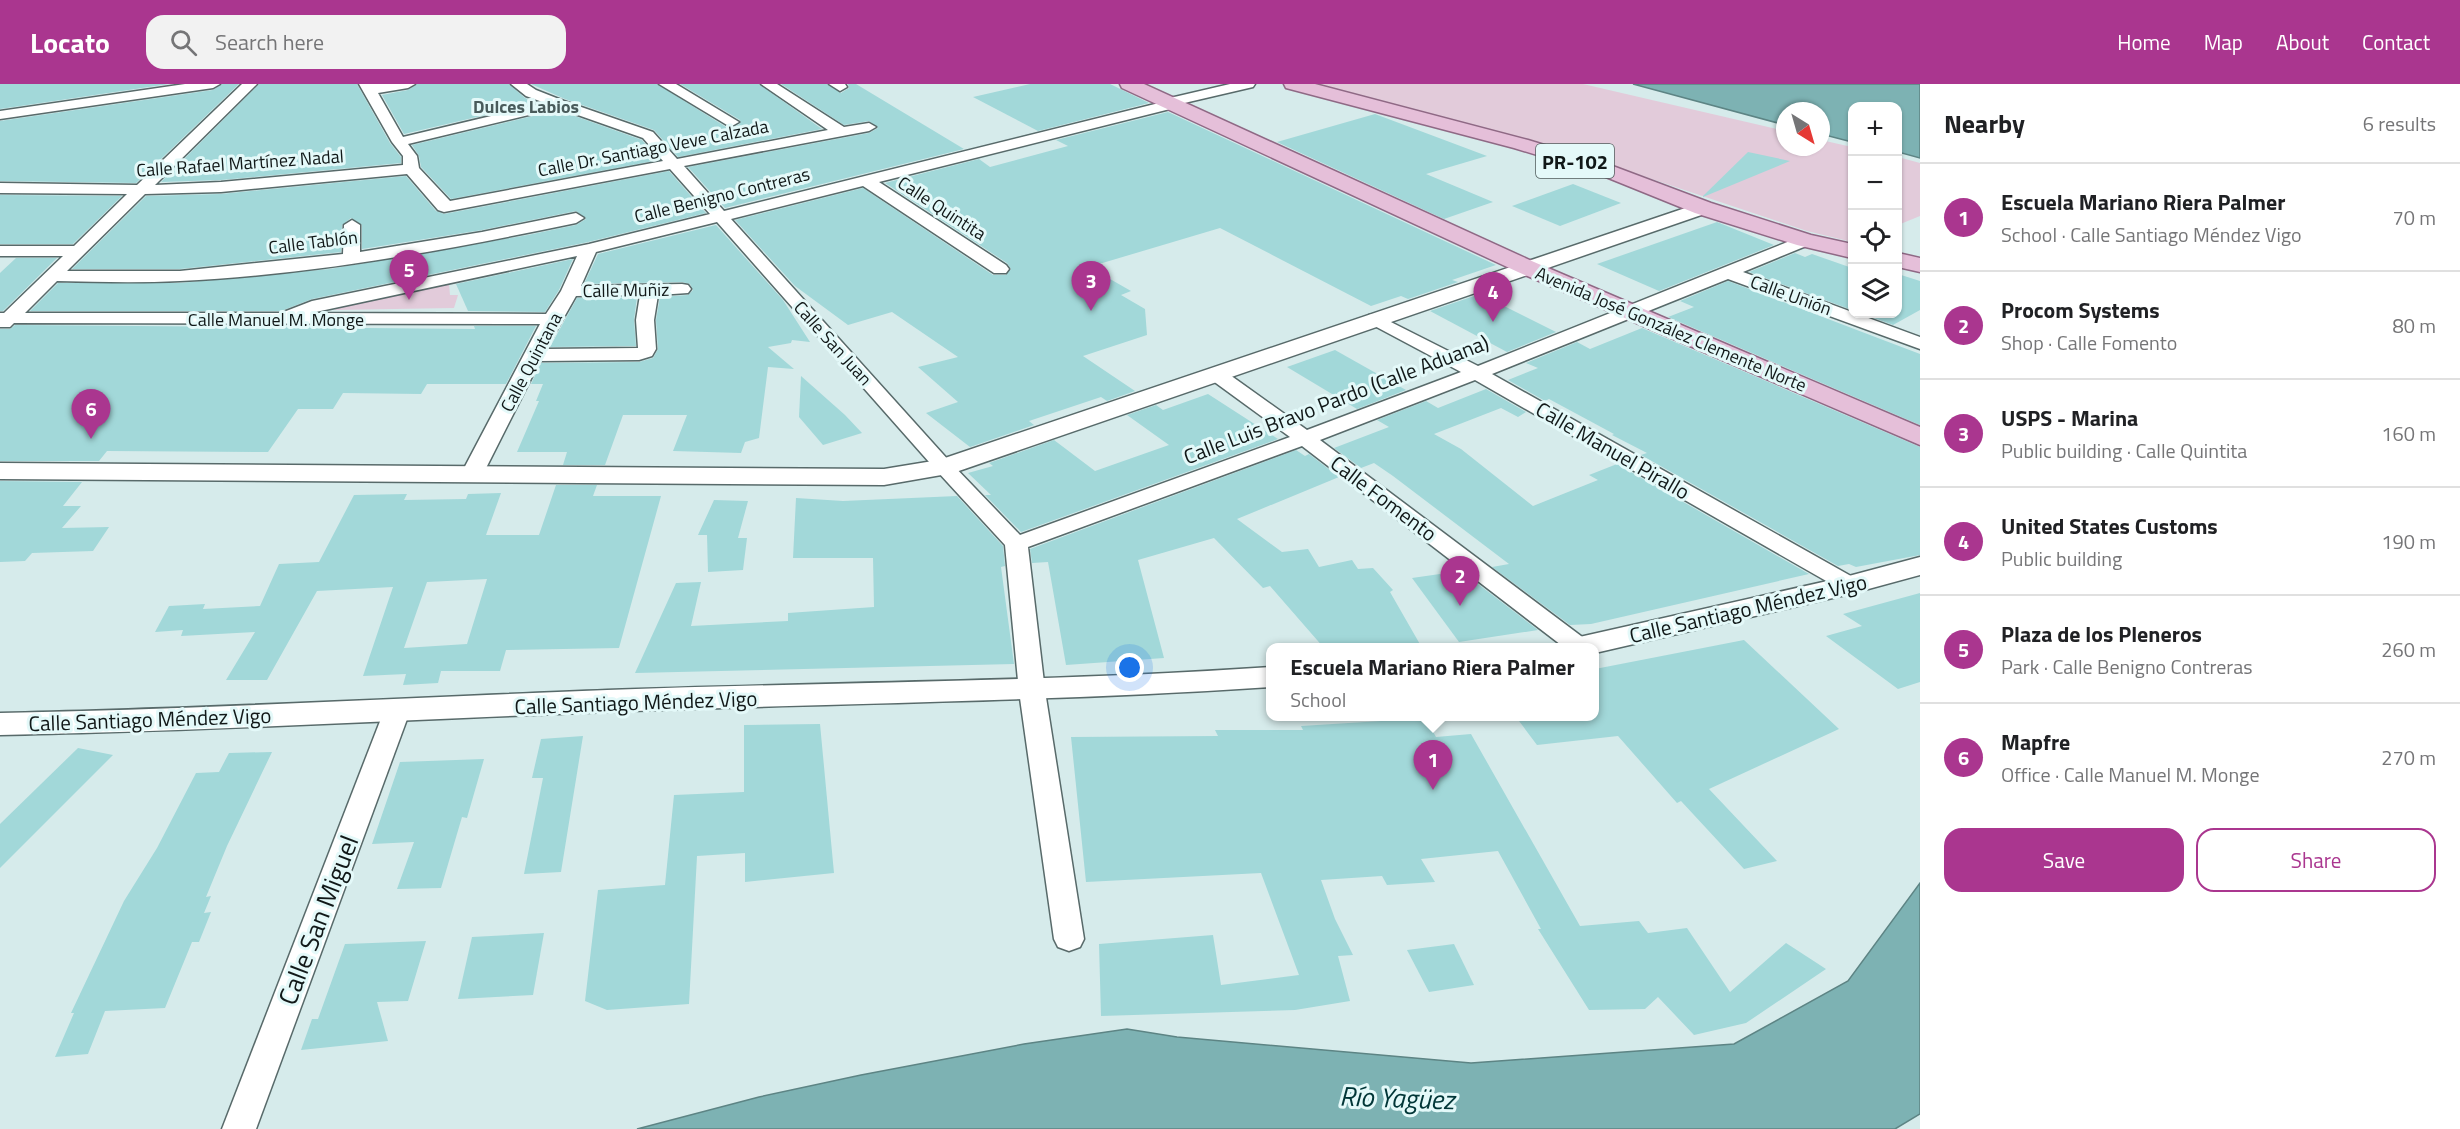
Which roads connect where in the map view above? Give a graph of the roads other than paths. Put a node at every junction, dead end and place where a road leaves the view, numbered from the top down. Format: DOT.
graph roads {
  1 [pos="213,84"];
  2 [pos="250,84"];
  3 [pos="408,84"];
  4 [pos="518,84"];
  5 [pos="666,84"];
  6 [pos="768,84"];
  7 [pos="1129,84"];
  8 [pos="1248,84"];
  9 [pos="1293,84"];
  10 [pos="368,87"];
  11 [pos="1172,103"];
  12 [pos="559,104"];
  13 [pos="0,115"];
  14 [pos="732,122"];
  15 [pos="869,127"];
  16 [pos="841,132"];
  17 [pos="399,142"];
  18 [pos="672,162"];
  19 [pos="411,169"];
  20 [pos="864,179"];
  21 [pos="0,188"];
  22 [pos="140,190"];
  23 [pos="1703,208"];
  24 [pos="718,215"];
  25 [pos="576,218"];
  26 [pos="352,225"];
  27 [pos="1805,240"];
  28 [pos="589,249"];
  29 [pos="1848,250"];
  30 [pos="0,251"];
  31 [pos="78,251"];
  32 [pos="351,257"];
  33 [pos="1902,261"];
  34 [pos="1920,265"];
  35 [pos="1526,267"];
  36 [pos="1000,269"];
  37 [pos="1729,273"];
  38 [pos="52,276"];
  39 [pos="682,289"];
  40 [pos="570,291"];
  41 [pos="650,291"];
  42 [pos="1633,312"];
  43 [pos="552,319"];
  44 [pos="1375,319"];
  45 [pos="3,320"];
  46 [pos="281,320"];
  47 [pos="1920,324"];
  48 [pos="1895,334"];
  49 [pos="1920,343"];
  50 [pos="534,355"];
  51 [pos="1475,372"];
  52 [pos="1216,374"];
  53 [pos="1920,437"];
  54 [pos="1306,439"];
  55 [pos="944,467"];
  56 [pos="0,471"];
  57 [pos="472,474"];
  58 [pos="1016,544"];
  59 [pos="1920,566"];
  60 [pos="1850,585"];
  61 [pos="1575,643"];
  62 [pos="1597,643"];
  63 [pos="1266,677"];
  64 [pos="1032,691"];
  65 [pos="397,711"];
  66 [pos="0,724"];
  67 [pos="1070,939"];
  68 [pos="239,1129"];
  1 -- 13 [label="street"];
  2 -- 22 [label="street"];
  3 -- 10 [label="street"];
  4 -- 12 [label="street, Calle San Juan"];
  5 -- 14 [label="street"];
  6 -- 16 [label="street"];
  7 -- 11 [label="main road, Avenida José González Clemente Norte"];
  8 -- 11 [label="street, Calle Benigno Contreras"];
  9 -- 23 [label="main road, PR-102"];
  10 -- 17 [label="street"];
  11 -- 20 [label="street, Calle Benigno Contreras"];
  11 -- 35 [label="main road, Avenida José González Clemente Norte"];
  12 -- 17 [label="street"];
  12 -- 18 [label="street, Calle San Juan"];
  15 -- 16 [label="street, Calle Dr. Santiago Veve Calzada"];
  16 -- 18 [label="street, Calle Dr. Santiago Veve Calzada"];
  17 -- 19 [label="street"];
  18 -- 19 [label="street, Calle Dr. Santiago Veve Calzada"];
  18 -- 24 [label="street, Calle San Juan"];
  19 -- 22 [label="street, Calle Rafael Martínez Nadal"];
  20 -- 24 [label="street, Calle Benigno Contreras"];
  20 -- 36 [label="street, Calle Quintita"];
  21 -- 22 [label="street, Calle Rafael Martínez Nadal"];
  22 -- 31 [label="street"];
  23 -- 27 [label="main road, PR-102"];
  23 -- 35 [label="street"];
  24 -- 28 [label="street, Calle Benigno Contreras"];
  24 -- 55 [label="street, Calle San Juan"];
  25 -- 32 [label="street, Calle Tablón"];
  26 -- 32 [label="street"];
  27 -- 29 [label="main road, PR-102"];
  27 -- 37 [label="street, Calle Luis Bravo Pardo (Calle Aduana)"];
  28 -- 40 [label="street, Calle Quintana"];
  28 -- 46 [label="street, Calle Benigno Contreras"];
  30 -- 31 [label="street"];
  31 -- 38 [label="street"];
  32 -- 38 [label="street, Calle Tablón"];
  33 -- 34 [label="main road"];
  35 -- 42 [label="main road, Avenida José González Clemente Norte"];
  35 -- 44 [label="street"];
  37 -- 42 [label="street, Calle Luis Bravo Pardo (Calle Aduana)"];
  37 -- 48 [label="street, Calle Unión"];
  38 -- 45 [label="street"];
  39 -- 41 [label="street, Calle Muñiz"];
  40 -- 41 [label="street, Calle Muñiz"];
  40 -- 43 [label="street, Calle Quintana"];
  41 -- 50 [label="street"];
  42 -- 51 [label="street, Calle Luis Bravo Pardo (Calle Aduana)"];
  42 -- 53 [label="main road, Avenida José González Clemente Norte"];
  43 -- 46 [label="street, Calle Manuel M. Monge"];
  43 -- 50 [label="street, Calle Quintana"];
  44 -- 51 [label="street, Calle Manuel Pirallo"];
  44 -- 52 [label="street"];
  45 -- 46 [label="street, Calle Manuel M. Monge"];
  47 -- 48 [label="street"];
  48 -- 49 [label="street, Calle Unión"];
  50 -- 57 [label="street, Calle Quintana"];
  51 -- 54 [label="street, Calle Luis Bravo Pardo (Calle Aduana)"];
  51 -- 60 [label="street, Calle Manuel Pirallo"];
  52 -- 54 [label="street, Calle Fomento"];
  52 -- 55 [label="street"];
  54 -- 58 [label="street, Calle Luis Bravo Pardo (Calle Aduana)"];
  54 -- 61 [label="street, Calle Fomento"];
  55 -- 57 [label="street"];
  55 -- 58 [label="street, Calle San Juan"];
  56 -- 57 [label="street"];
  58 -- 64 [label="street"];
  59 -- 60 [label="street, Calle Santiago Méndez Vigo"];
  60 -- 62 [label="street, Calle Santiago Méndez Vigo"];
  63 -- 64 [label="street, Calle Santiago Méndez Vigo"];
  64 -- 65 [label="street, Calle Santiago Méndez Vigo"];
  64 -- 67 [label="street"];
  65 -- 66 [label="street, Calle Santiago Méndez Vigo"];
  65 -- 68 [label="street, Calle San Miguel"];
}
